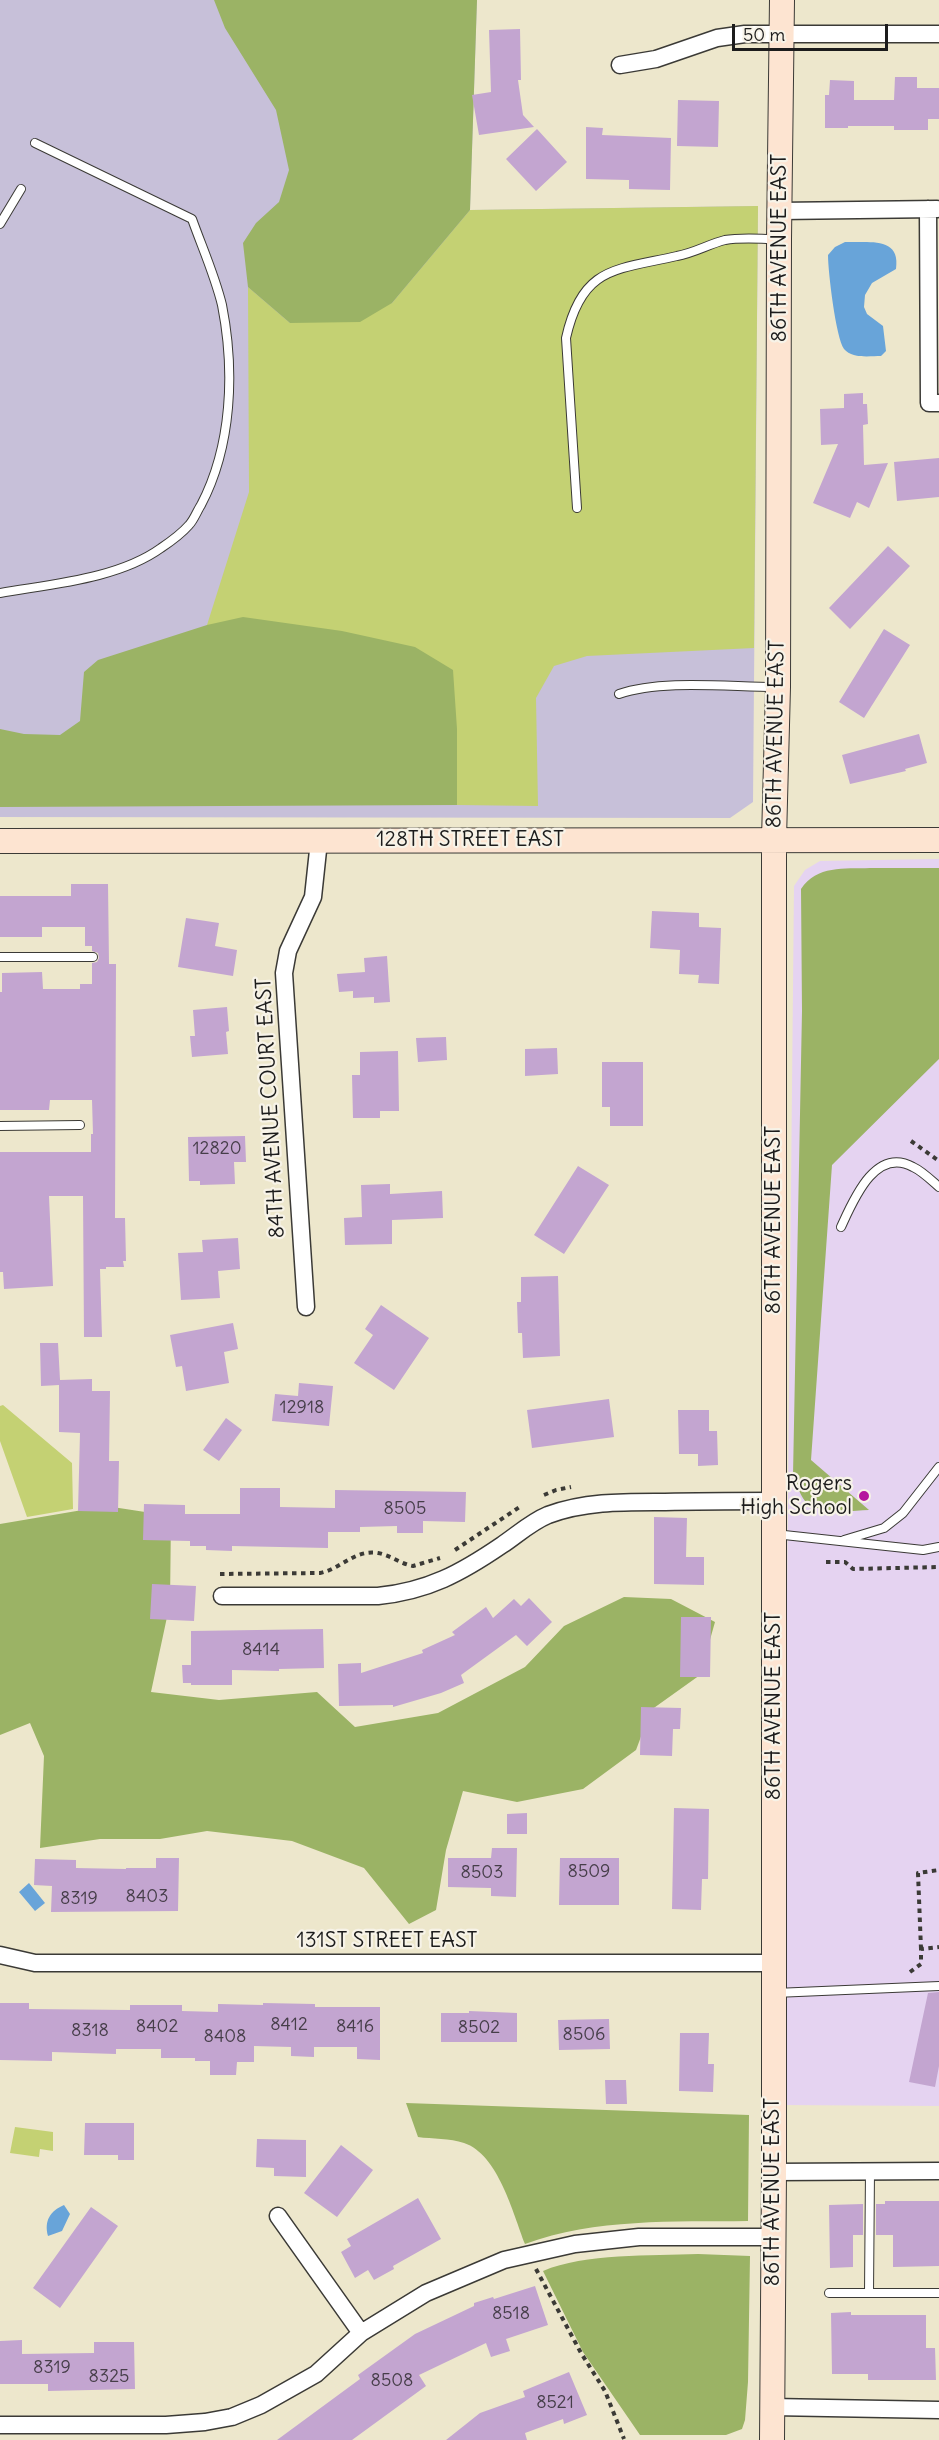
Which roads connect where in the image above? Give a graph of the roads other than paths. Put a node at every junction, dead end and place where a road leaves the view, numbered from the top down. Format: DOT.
graph roads {
  1 [pos="782,0"];
  2 [pos="782,34"];
  3 [pos="939,34"];
  4 [pos="621,65"];
  5 [pos="35,143"];
  6 [pos="21,189"];
  7 [pos="934,209"];
  8 [pos="779,211"];
  9 [pos="0,224"];
  10 [pos="779,239"];
  11 [pos="934,403"];
  12 [pos="577,508"];
  13 [pos="0,593"];
  14 [pos="778,687"];
  15 [pos="619,694"];
  16 [pos="774,839"];
  17 [pos="939,840"];
  18 [pos="319,841"];
  19 [pos="0,842"];
  20 [pos="0,957"];
  21 [pos="93,957"];
  22 [pos="80,1125"];
  23 [pos="0,1126"];
  24 [pos="939,1187"];
  25 [pos="841,1227"];
  26 [pos="306,1307"];
  27 [pos="939,1467"];
  28 [pos="774,1501"];
  29 [pos="774,1534"];
  30 [pos="840,1541"];
  31 [pos="939,1547"];
  32 [pos="222,1596"];
  33 [pos="0,1955"];
  34 [pos="774,1963"];
  35 [pos="939,1986"];
  36 [pos="774,1992"];
  37 [pos="870,2171"];
  38 [pos="939,2171"];
  39 [pos="774,2172"];
  40 [pos="278,2216"];
  41 [pos="773,2237"];
  42 [pos="829,2293"];
  43 [pos="869,2293"];
  44 [pos="939,2293"];
  45 [pos="361,2333"];
  46 [pos="772,2407"];
  47 [pos="939,2410"];
  48 [pos="0,2426"];
  49 [pos="772,2440"];
  1 -- 2 [label="street, 86TH AVENUE EAST"];
  2 -- 3 [label="street"];
  2 -- 4 [label="street"];
  2 -- 8 [label="street, 86TH AVENUE EAST"];
  5 -- 13 [label="lane"];
  6 -- 9 [label="lane"];
  7 -- 8 [label="street"];
  7 -- 11 [label="street"];
  8 -- 10 [label="street, 86TH AVENUE EAST"];
  10 -- 12 [label="lane"];
  10 -- 14 [label="street, 86TH AVENUE EAST"];
  14 -- 15 [label="lane"];
  14 -- 16 [label="street, 86TH AVENUE EAST"];
  16 -- 17 [label="street, 128TH STREET EAST"];
  16 -- 18 [label="street, 128TH STREET EAST"];
  16 -- 28 [label="street, 86TH AVENUE EAST"];
  18 -- 19 [label="street, 128TH STREET EAST"];
  18 -- 26 [label="street, 84TH AVENUE COURT EAST"];
  20 -- 21 [label="lane"];
  22 -- 23 [label="lane"];
  24 -- 25 [label="lane"];
  27 -- 30 [label="lane"];
  28 -- 29 [label="street, 86TH AVENUE EAST"];
  28 -- 32 [label="street"];
  29 -- 30 [label="lane"];
  29 -- 34 [label="street, 86TH AVENUE EAST"];
  30 -- 31 [label="lane"];
  33 -- 34 [label="street, 131ST STREET EAST"];
  34 -- 36 [label="street, 86TH AVENUE EAST"];
  35 -- 36 [label="lane"];
  36 -- 39 [label="street, 86TH AVENUE EAST"];
  37 -- 38 [label="street"];
  37 -- 39 [label="street"];
  37 -- 43 [label="lane"];
  39 -- 41 [label="street, 86TH AVENUE EAST"];
  40 -- 45 [label="street"];
  41 -- 45 [label="street"];
  41 -- 46 [label="street, 86TH AVENUE EAST"];
  42 -- 43 [label="lane"];
  43 -- 44 [label="lane"];
  45 -- 48 [label="street"];
  46 -- 47 [label="street"];
  46 -- 49 [label="street, 86TH AVENUE EAST"];
}
